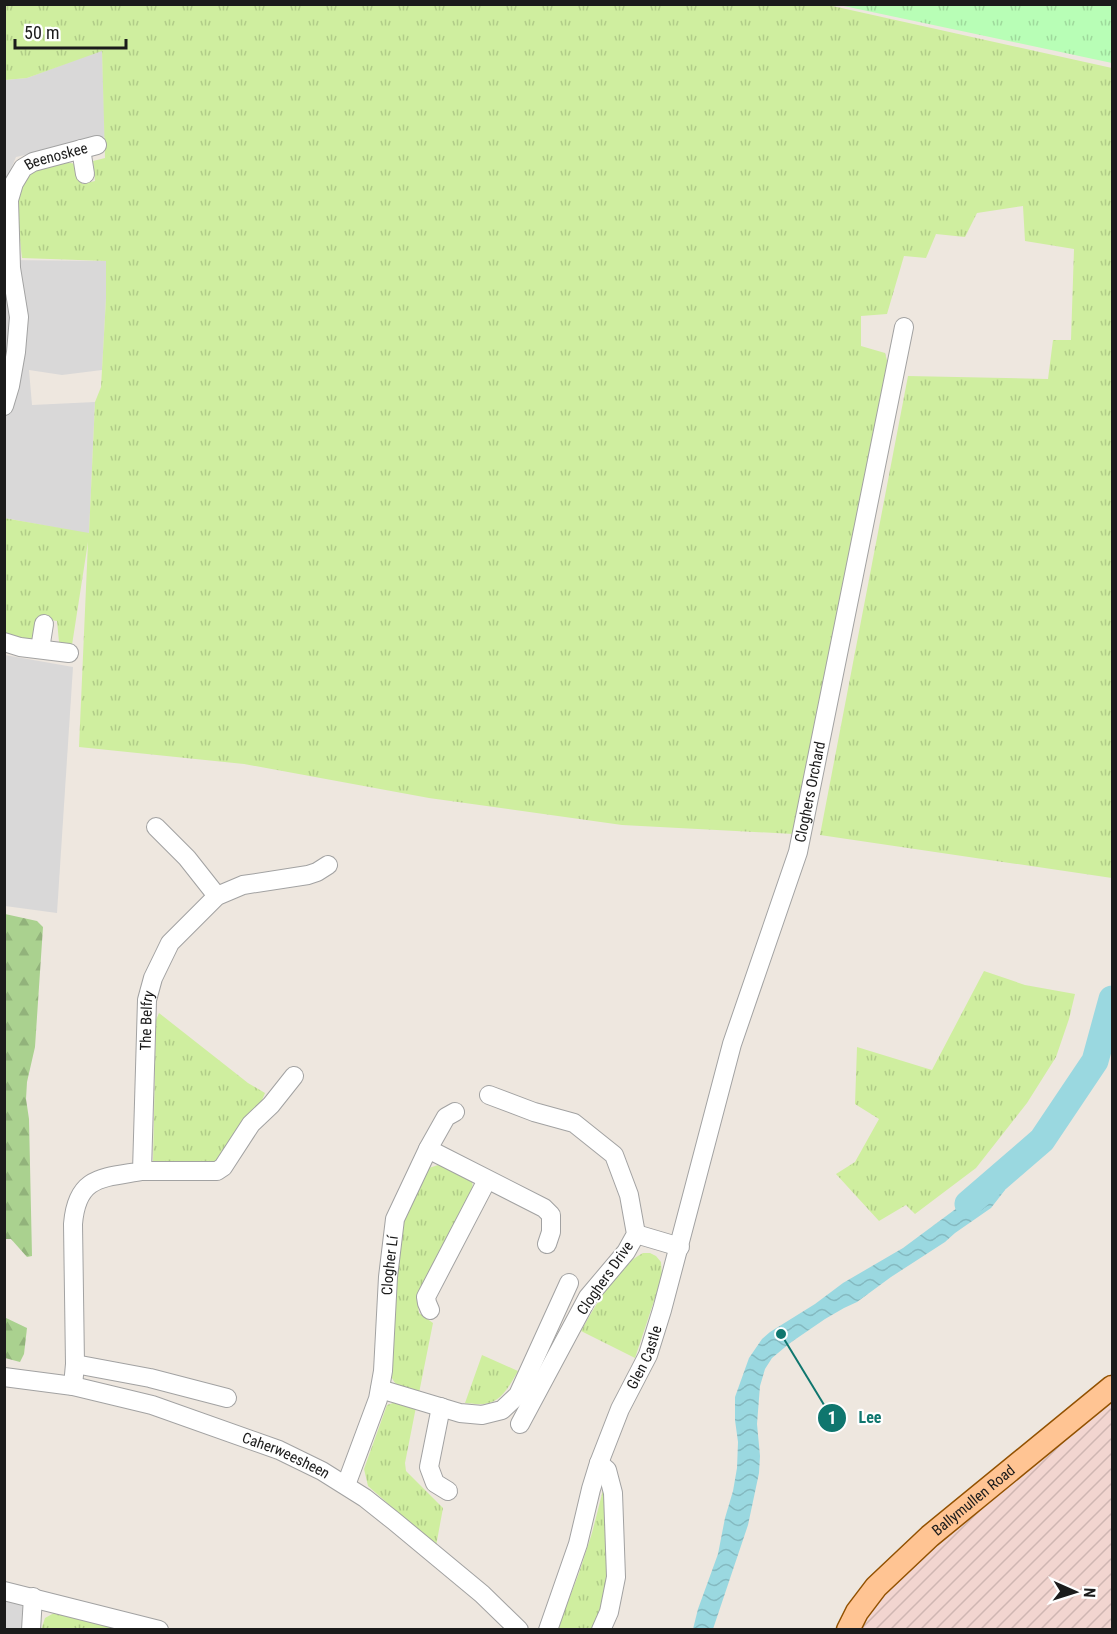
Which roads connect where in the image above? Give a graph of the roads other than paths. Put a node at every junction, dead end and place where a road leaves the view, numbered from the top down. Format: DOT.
graph roads {
  1 [pos="85,174"];
  2 [pos="904,327"];
  3 [pos="7,386"];
  4 [pos="4,406"];
  5 [pos="44,624"];
  6 [pos="4,642"];
  7 [pos="40,650"];
  8 [pos="69,653"];
  9 [pos="156,827"];
  10 [pos="328,865"];
  11 [pos="218,896"];
  12 [pos="294,1076"];
  13 [pos="489,1095"];
  14 [pos="455,1112"];
  15 [pos="429,1149"];
  16 [pos="142,1171"];
  17 [pos="487,1180"];
  18 [pos="636,1234"];
  19 [pos="547,1244"];
  20 [pos="680,1247"];
  21 [pos="569,1283"];
  22 [pos="430,1310"];
  23 [pos="75,1364"];
  24 [pos="4,1377"];
  25 [pos="73,1386"];
  26 [pos="1113,1387"];
  27 [pos="380,1389"];
  28 [pos="227,1398"];
  29 [pos="441,1407"];
  30 [pos="520,1424"];
  31 [pos="599,1463"];
  32 [pos="346,1485"];
  33 [pos="448,1491"];
  34 [pos="4,1591"];
  35 [pos="33,1597"];
  36 [pos="31,1629"];
  37 [pos="159,1629"];
  38 [pos="519,1629"];
  39 [pos="548,1629"];
  40 [pos="601,1629"];
  41 [pos="848,1629"];
  1 -- 3 [label="street, Beenoskee"];
  2 -- 20 [label="street, Cloghers Orchard"];
  3 -- 4 [label="street, Beenoskee"];
  5 -- 7 [label="street"];
  6 -- 7 [label="street"];
  7 -- 8 [label="street"];
  9 -- 11 [label="street"];
  10 -- 11 [label="street, The Belfry"];
  11 -- 16 [label="street, The Belfry"];
  12 -- 16 [label="street"];
  13 -- 18 [label="street, Cloghers Drive"];
  14 -- 15 [label="street, Clogher Lí"];
  15 -- 17 [label="street"];
  15 -- 27 [label="street, Clogher Lí"];
  16 -- 23 [label="street"];
  17 -- 19 [label="street"];
  17 -- 22 [label="street"];
  18 -- 20 [label="street"];
  18 -- 30 [label="street, Cloghers Drive"];
  20 -- 31 [label="street, Glen Castle"];
  21 -- 29 [label="street"];
  23 -- 25 [label="street"];
  23 -- 28 [label="street"];
  24 -- 25 [label="street, Caherweesheen"];
  25 -- 32 [label="street, Caherweesheen"];
  26 -- 41 [label="main road, Ballymullen Road"];
  27 -- 29 [label="street"];
  27 -- 32 [label="street, Clogher Lí"];
  29 -- 33 [label="street"];
  31 -- 39 [label="street, Glen Castle"];
  31 -- 40 [label="street"];
  32 -- 38 [label="street, Caherweesheen"];
  34 -- 35 [label="street"];
  35 -- 36 [label="street"];
  35 -- 37 [label="street"];
}
